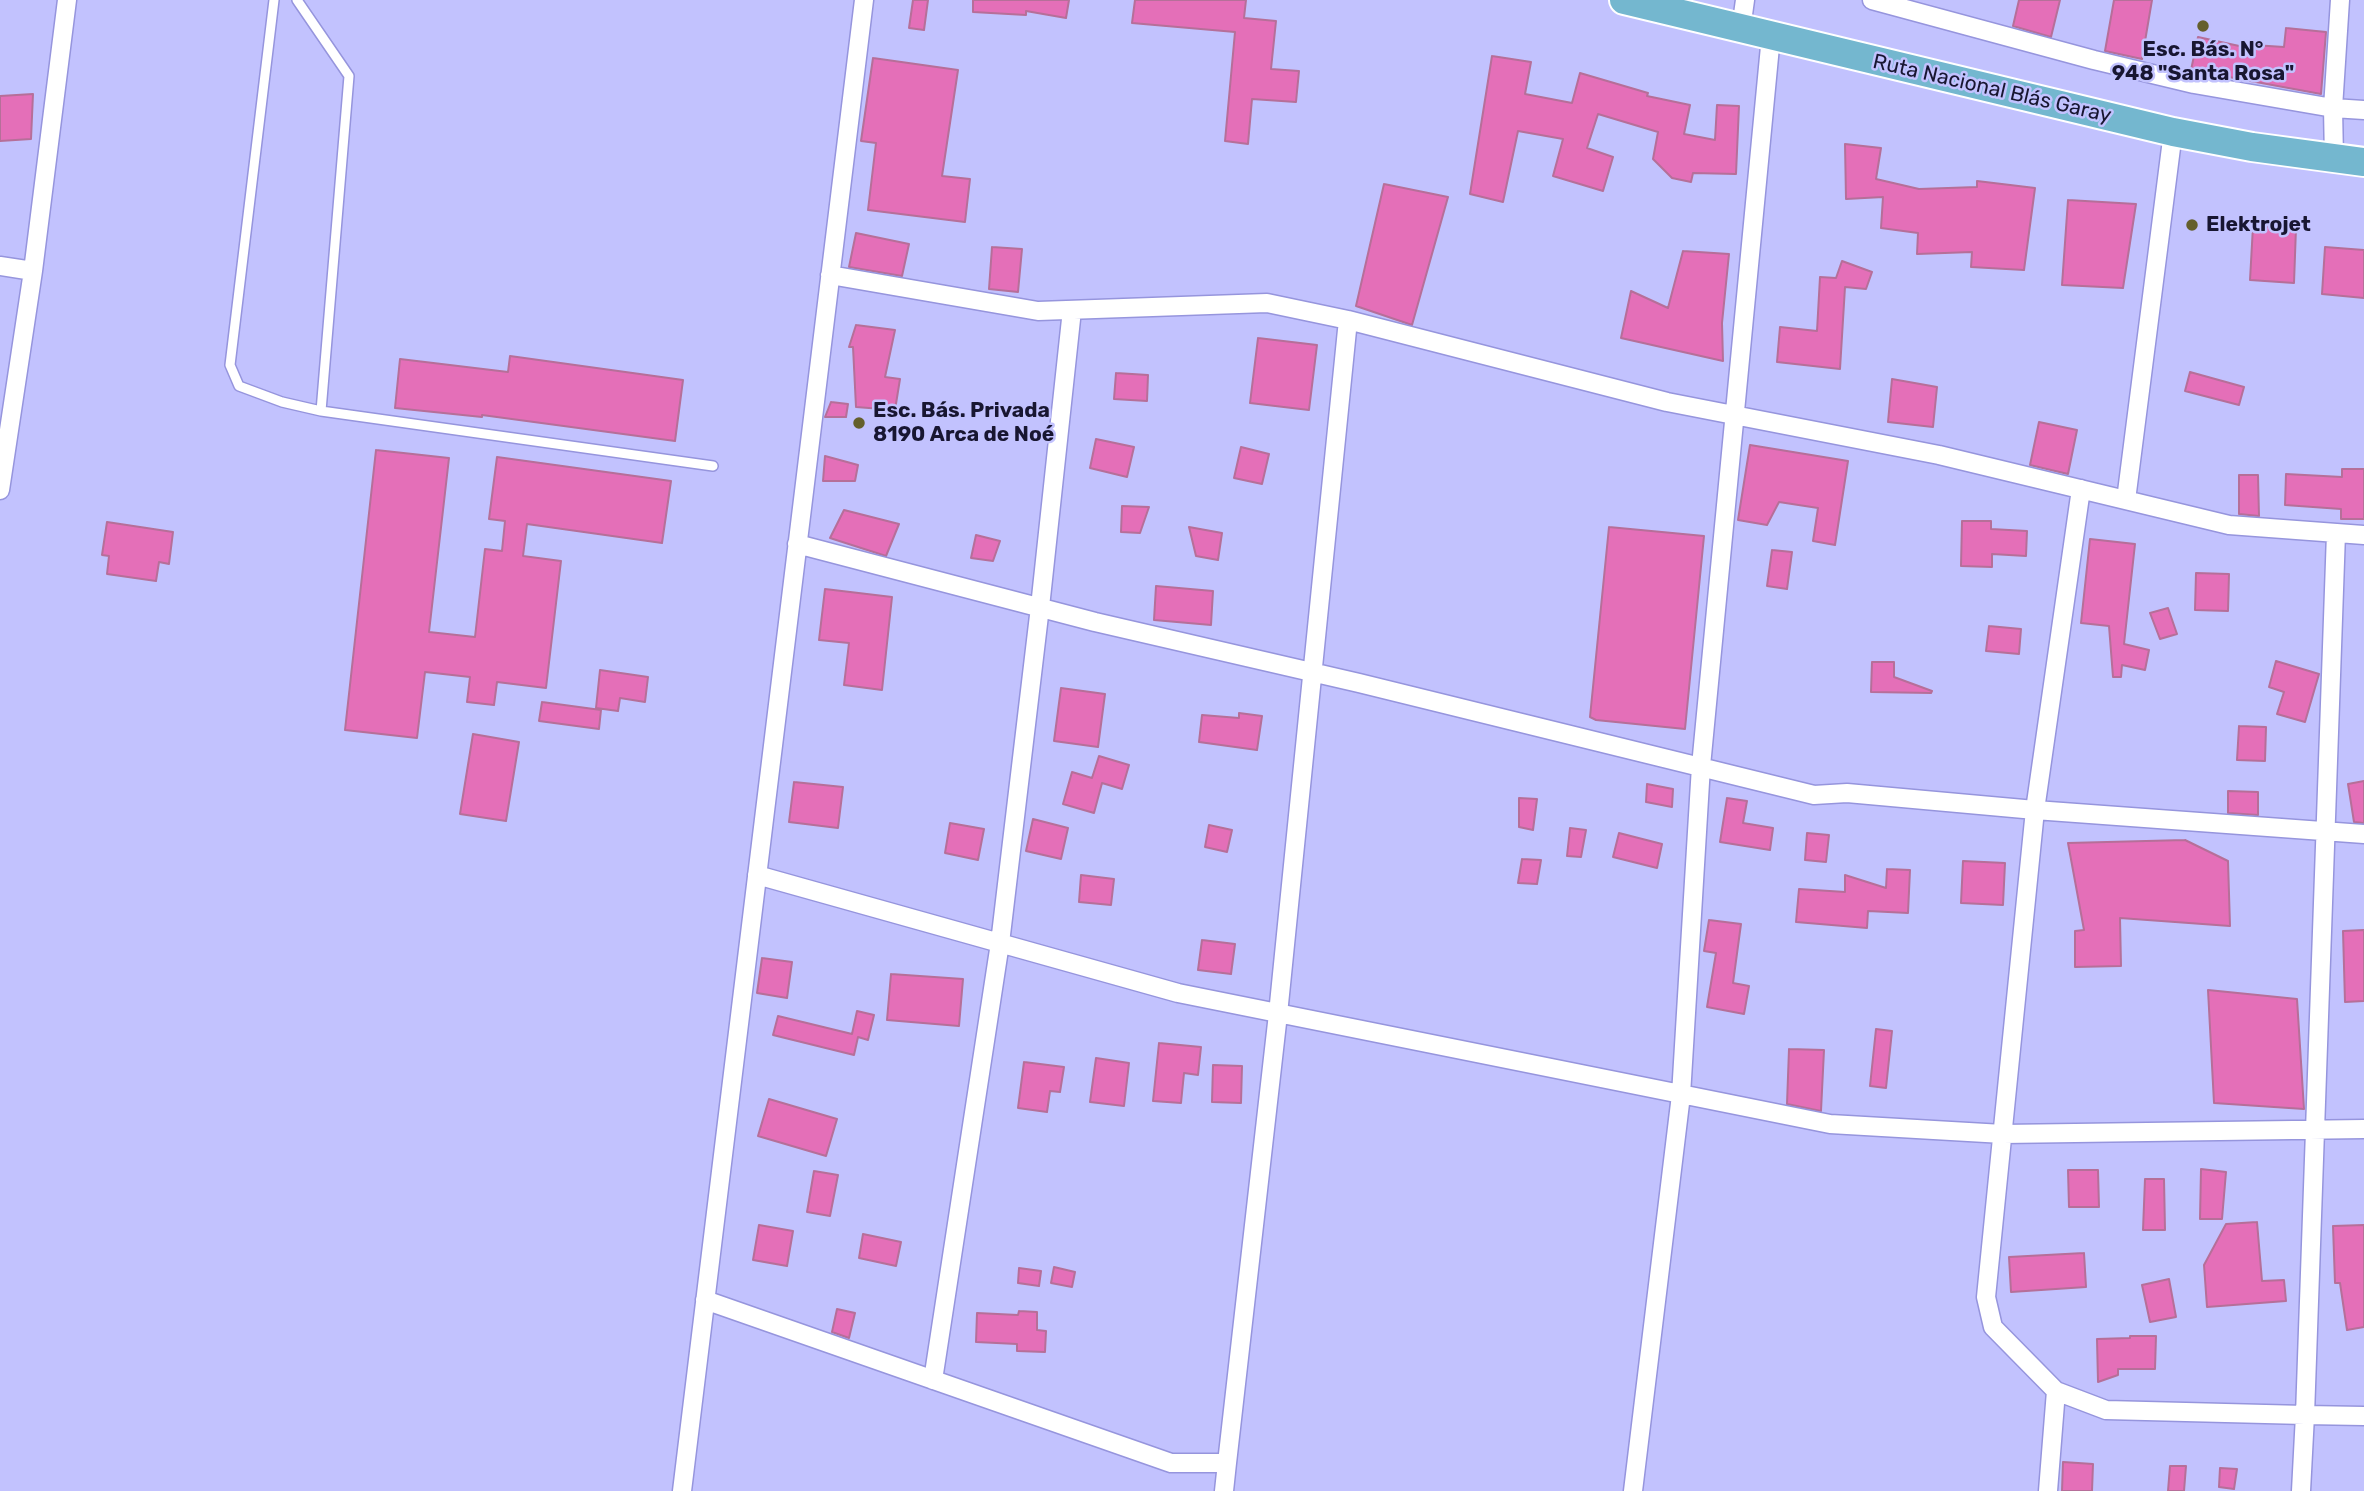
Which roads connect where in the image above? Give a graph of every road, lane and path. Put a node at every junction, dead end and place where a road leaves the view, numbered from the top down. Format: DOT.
graph roads {
  1 [pos="67,0"];
  2 [pos="274,0"];
  3 [pos="298,0"];
  4 [pos="864,0"];
  5 [pos="1623,0"];
  6 [pos="1745,0"];
  7 [pos="1872,0"];
  8 [pos="2340,0"];
  9 [pos="1741,29"];
  10 [pos="1771,36"];
  11 [pos="2333,108"];
  12 [pos="2364,110"];
  13 [pos="2173,132"];
  14 [pos="2334,159"];
  15 [pos="2364,162"];
  16 [pos="0,265"];
  17 [pos="33,271"];
  18 [pos="830,275"];
  19 [pos="1072,310"];
  20 [pos="1348,320"];
  21 [pos="321,411"];
  22 [pos="1735,416"];
  23 [pos="713,466"];
  24 [pos="2081,489"];
  25 [pos="0,490"];
  26 [pos="2126,500"];
  27 [pos="2336,533"];
  28 [pos="2364,534"];
  29 [pos="797,544"];
  30 [pos="1040,607"];
  31 [pos="1313,672"];
  32 [pos="1701,766"];
  33 [pos="2035,810"];
  34 [pos="2324,831"];
  35 [pos="2364,834"];
  36 [pos="757,875"];
  37 [pos="1000,943"];
  38 [pos="1278,1014"];
  39 [pos="1681,1095"];
  40 [pos="2314,1129"];
  41 [pos="2364,1129"];
  42 [pos="2003,1134"];
  43 [pos="705,1300"];
  44 [pos="933,1380"];
  45 [pos="2056,1391"];
  46 [pos="2305,1415"];
  47 [pos="2364,1416"];
  48 [pos="1227,1463"];
  49 [pos="682,1491"];
  50 [pos="1224,1491"];
  51 [pos="1633,1491"];
  52 [pos="2048,1491"];
  53 [pos="2301,1491"];
  1 -- 17 [label="street"];
  2 -- 21 [label="lane"];
  3 -- 21 [label="lane"];
  4 -- 18 [label="street"];
  5 -- 9 [label="highway, Ruta Nacional Blás Garay"];
  6 -- 9 [label="street"];
  7 -- 11 [label="street"];
  8 -- 11 [label="street"];
  9 -- 10 [label="highway, Ruta Nacional Blás Garay"];
  10 -- 13 [label="highway, Ruta Nacional Blás Garay"];
  10 -- 22 [label="street"];
  11 -- 12 [label="street"];
  11 -- 14 [label="street"];
  13 -- 14 [label="highway, Ruta Nacional Blás Garay"];
  13 -- 26 [label="street"];
  14 -- 15 [label="highway, Ruta Nacional Blás Garay"];
  16 -- 17 [label="street"];
  17 -- 25 [label="street"];
  18 -- 19 [label="street"];
  18 -- 29 [label="street"];
  19 -- 20 [label="street"];
  19 -- 30 [label="street"];
  20 -- 22 [label="street"];
  20 -- 31 [label="street"];
  21 -- 23 [label="lane"];
  22 -- 24 [label="street"];
  22 -- 32 [label="street"];
  24 -- 26 [label="street"];
  24 -- 33 [label="street"];
  26 -- 27 [label="street"];
  27 -- 28 [label="street"];
  27 -- 34 [label="street"];
  29 -- 30 [label="street"];
  29 -- 36 [label="street"];
  30 -- 31 [label="street"];
  30 -- 37 [label="street"];
  31 -- 32 [label="street"];
  31 -- 38 [label="street"];
  32 -- 33 [label="street"];
  32 -- 39 [label="street"];
  33 -- 34 [label="street"];
  33 -- 42 [label="street"];
  34 -- 35 [label="street"];
  34 -- 40 [label="street"];
  36 -- 37 [label="street"];
  36 -- 43 [label="street"];
  37 -- 38 [label="street"];
  37 -- 44 [label="street"];
  38 -- 39 [label="street"];
  38 -- 48 [label="street"];
  39 -- 42 [label="street"];
  39 -- 51 [label="street"];
  40 -- 41 [label="street"];
  40 -- 42 [label="street"];
  40 -- 46 [label="street"];
  42 -- 45 [label="street"];
  43 -- 44 [label="street"];
  43 -- 49 [label="street"];
  44 -- 48 [label="street"];
  45 -- 46 [label="street"];
  45 -- 52 [label="street"];
  46 -- 47 [label="street"];
  46 -- 53 [label="street"];
  48 -- 50 [label="street"];
}
